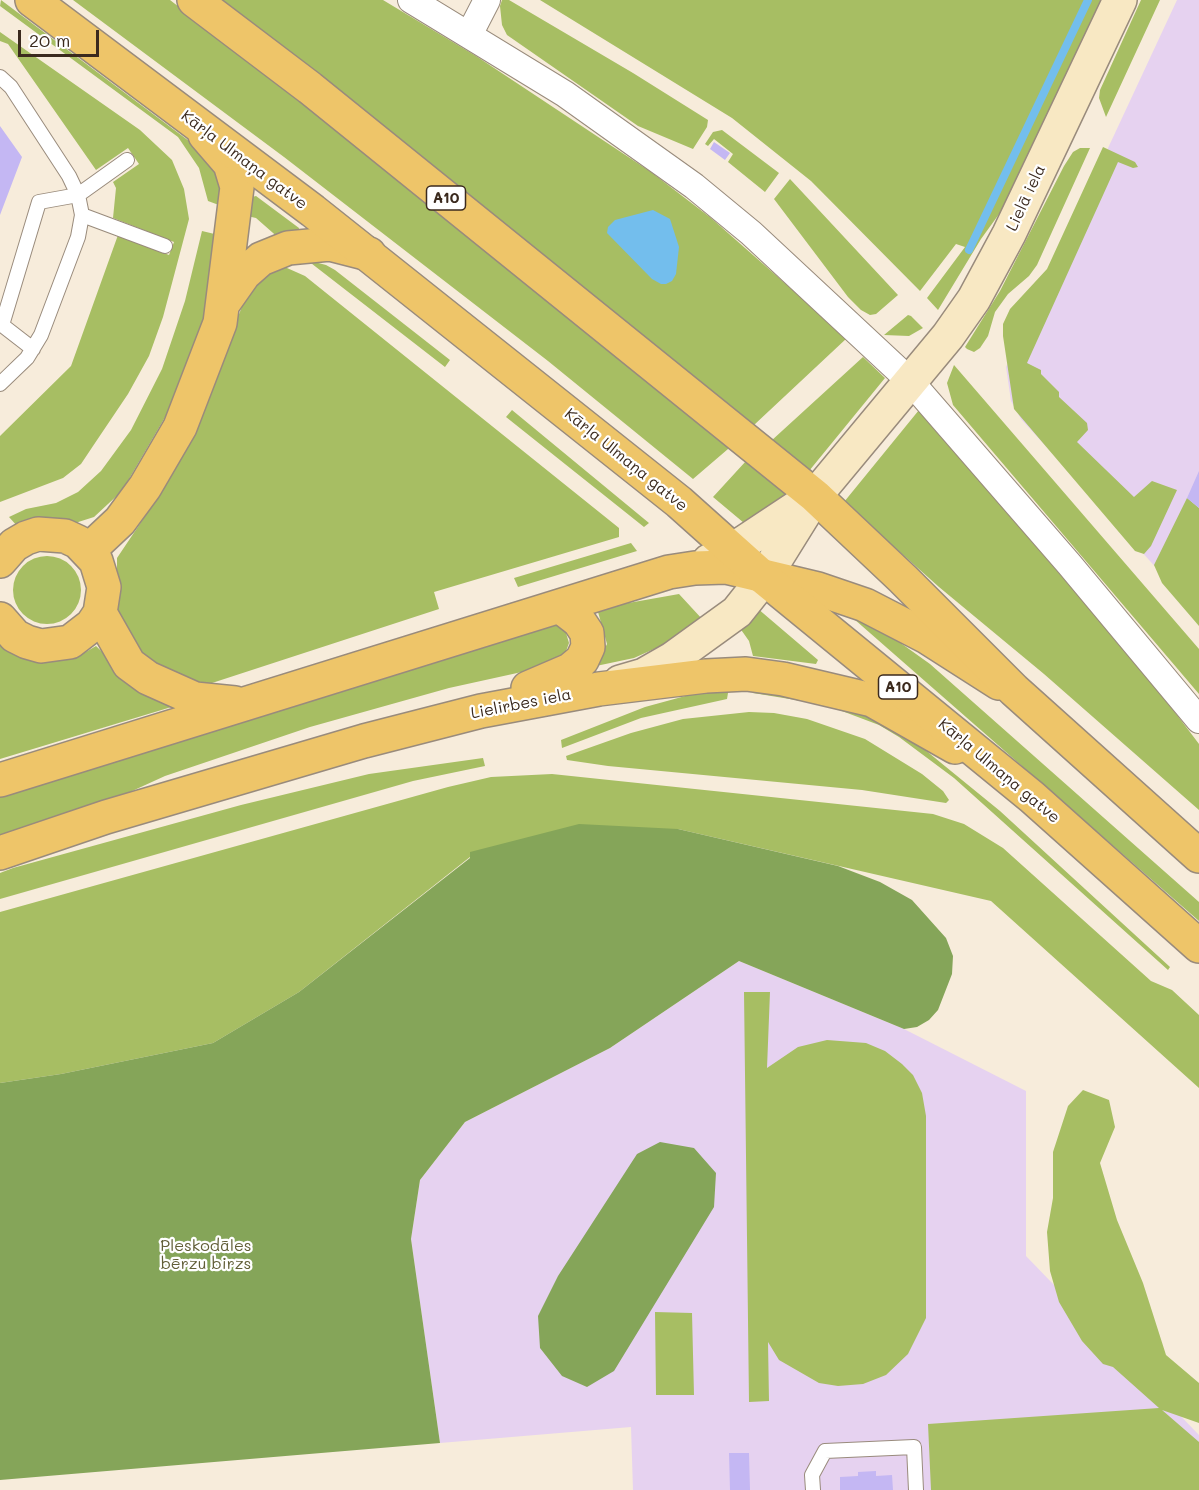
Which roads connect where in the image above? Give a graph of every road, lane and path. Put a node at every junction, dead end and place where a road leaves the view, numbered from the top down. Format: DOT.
graph roads {
  1 [pos="32,0"];
  2 [pos="194,0"];
  3 [pos="411,0"];
  4 [pos="487,0"];
  5 [pos="1120,0"];
  6 [pos="469,35"];
  7 [pos="0,77"];
  8 [pos="193,122"];
  9 [pos="127,160"];
  10 [pos="78,195"];
  11 [pos="82,215"];
  12 [pos="165,246"];
  13 [pos="369,254"];
  14 [pos="225,301"];
  15 [pos="1,325"];
  16 [pos="33,349"];
  17 [pos="911,382"];
  18 [pos="0,384"];
  19 [pos="814,496"];
  20 [pos="734,549"];
  21 [pos="88,550"];
  22 [pos="1,553"];
  23 [pos="695,568"];
  24 [pos="764,578"];
  25 [pos="561,607"];
  26 [pos="100,613"];
  27 [pos="0,619"];
  28 [pos="598,689"];
  29 [pos="1014,690"];
  30 [pos="246,705"];
  31 [pos="481,711"];
  32 [pos="1199,720"];
  33 [pos="0,780"];
  34 [pos="1032,797"];
  35 [pos="0,853"];
  36 [pos="1199,856"];
  37 [pos="1199,946"];
  38 [pos="813,1490"];
  39 [pos="916,1490"];
  1 -- 8 [label="main road, Kārļa Ulmaņa gatve / A10"];
  2 -- 19 [label="main road, A10"];
  3 -- 6 [label="street"];
  4 -- 6 [label="street"];
  5 -- 17 [label="street, Lielā iela"];
  6 -- 17 [label="street"];
  7 -- 10 [label="lane"];
  8 -- 13 [label="main road, Kārļa Ulmaņa gatve / A10"];
  8 -- 14 [label="main road"];
  9 -- 10 [label="lane"];
  10 -- 11 [label="lane"];
  10 -- 15 [label="lane"];
  11 -- 12 [label="lane"];
  11 -- 16 [label="lane"];
  13 -- 14 [label="main road"];
  13 -- 20 [label="main road, Kārļa Ulmaņa gatve / A10"];
  14 -- 21 [label="main road"];
  15 -- 16 [label="lane"];
  16 -- 18 [label="lane"];
  17 -- 19 [label="street, Lielā iela"];
  17 -- 32 [label="street"];
  19 -- 20 [label="street"];
  19 -- 24 [label="street"];
  19 -- 29 [label="main road, A10"];
  20 -- 23 [label="street"];
  20 -- 24 [label="main road, Kārļa Ulmaņa gatve / A10"];
  21 -- 22 [label="main road"];
  21 -- 26 [label="main road"];
  23 -- 24 [label="main road"];
  23 -- 25 [label="main road"];
  24 -- 28 [label="street"];
  24 -- 29 [label="main road"];
  24 -- 34 [label="main road, Kārļa Ulmaņa gatve / A10"];
  25 -- 30 [label="main road"];
  25 -- 31 [label="main road"];
  26 -- 27 [label="main road"];
  26 -- 30 [label="main road"];
  28 -- 31 [label="main road, Lielirbes iela"];
  28 -- 34 [label="main road, Lielirbes iela"];
  29 -- 36 [label="main road, A10"];
  30 -- 33 [label="main road"];
  31 -- 35 [label="main road, Lielirbes iela"];
  34 -- 37 [label="main road, Kārļa Ulmaņa gatve / A10"];
  38 -- 39 [label="lane"];
}
